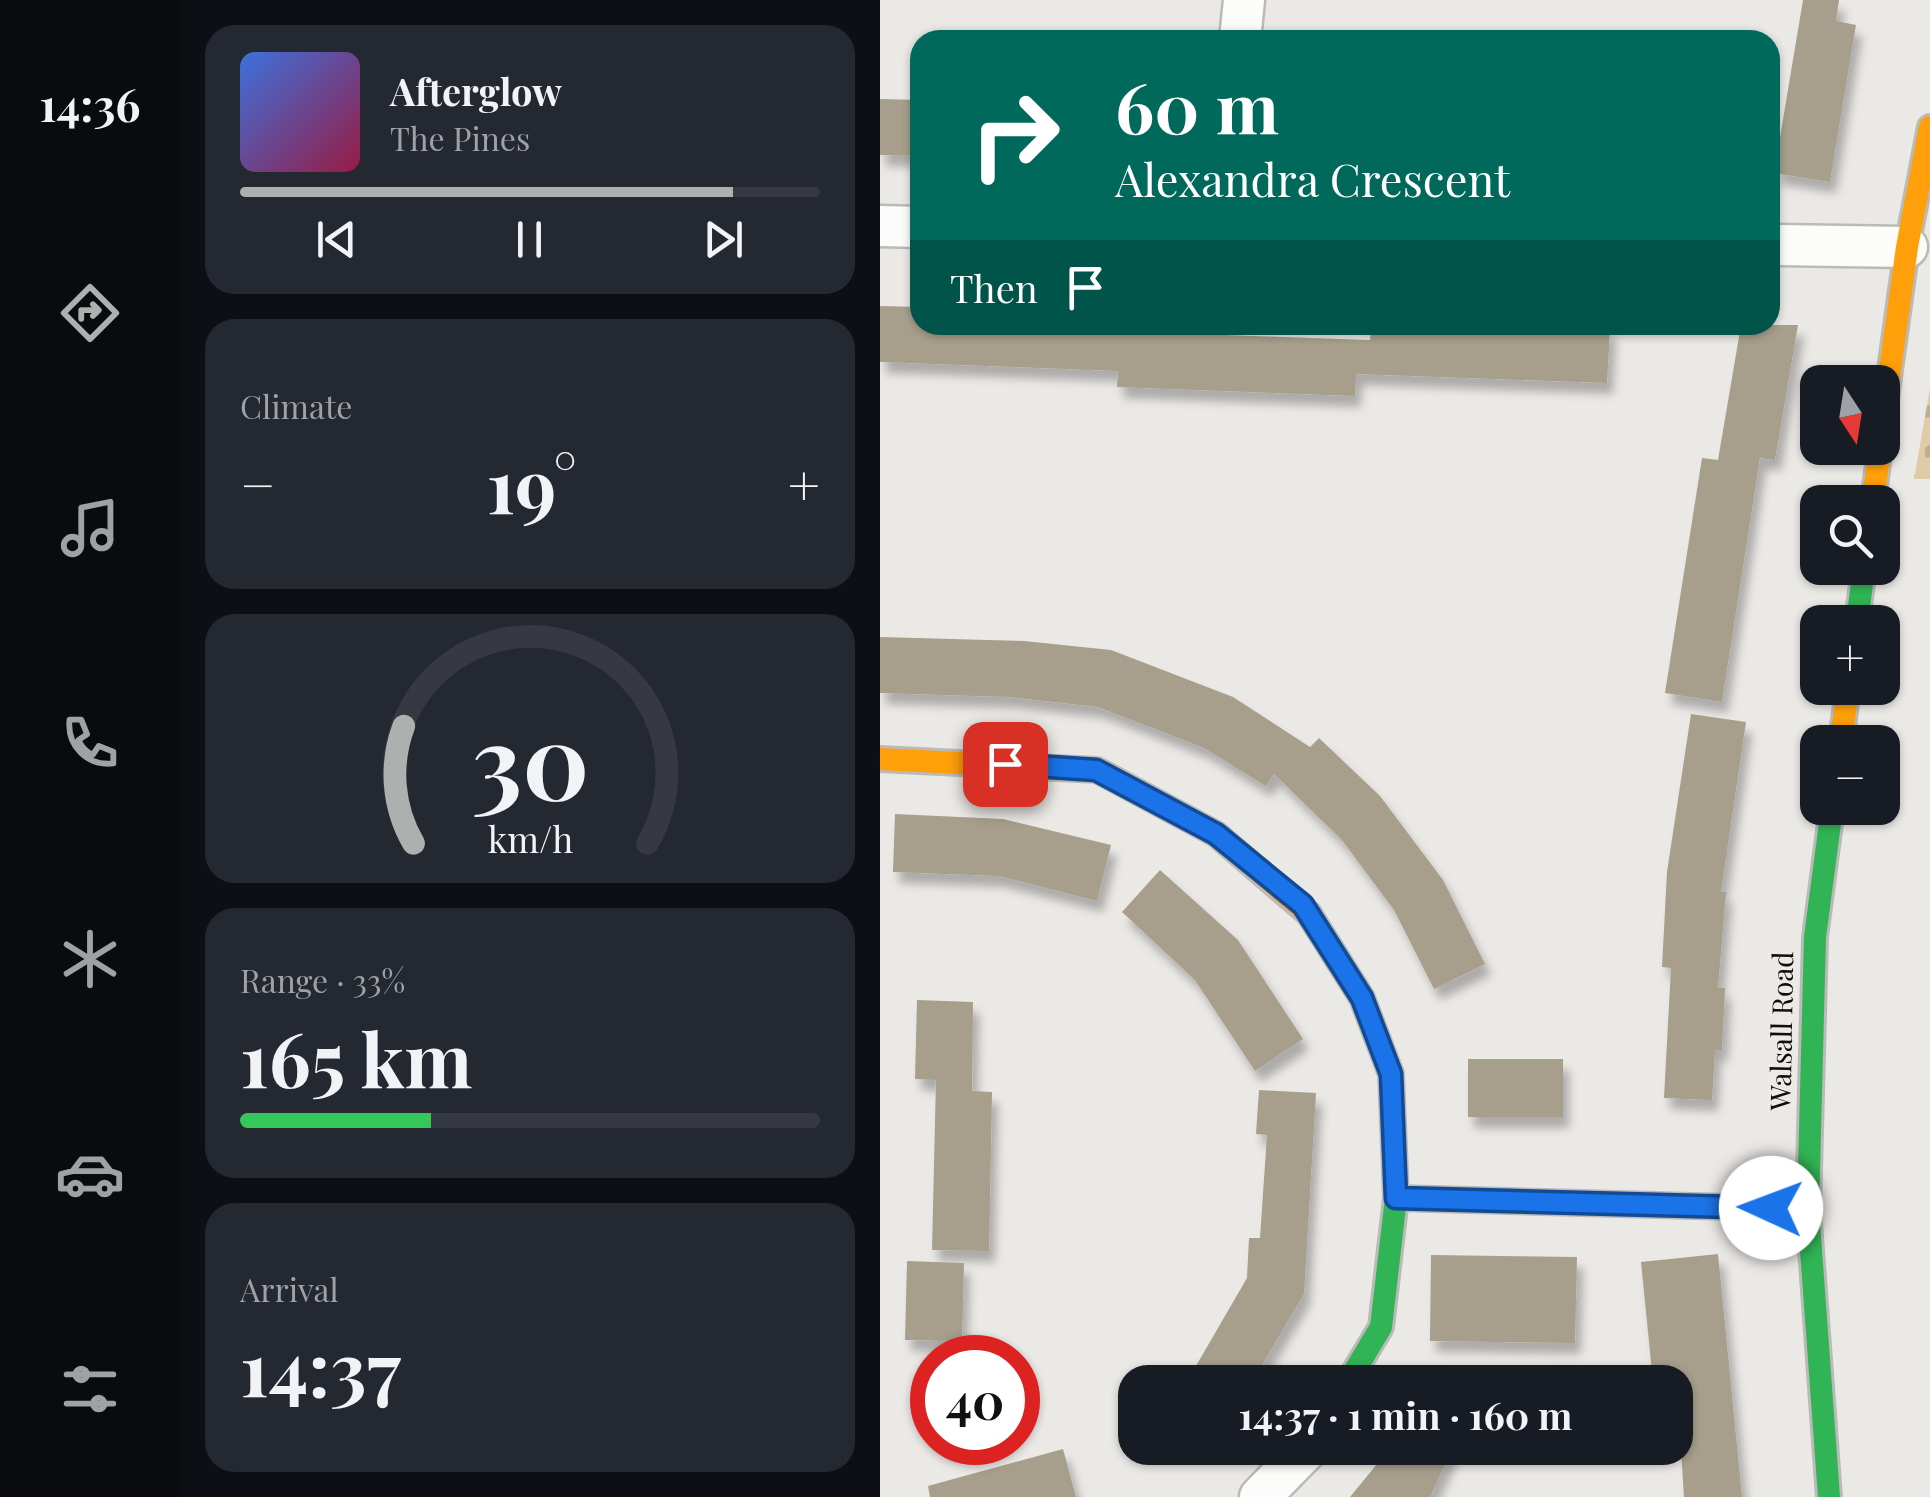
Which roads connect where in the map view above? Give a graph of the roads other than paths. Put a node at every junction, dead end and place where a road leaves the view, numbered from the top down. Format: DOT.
graph roads {
  1 [pos="1244,0"];
  2 [pos="1241,30"];
  3 [pos="1930,127"];
  4 [pos="880,226"];
  5 [pos="910,227"];
  6 [pos="1780,245"];
  7 [pos="1906,247"];
  8 [pos="1890,365"];
  9 [pos="880,759"];
  10 [pos="1830,825"];
  11 [pos="1396,1198"];
  12 [pos="1808,1209"];
  13 [pos="1358,1365"];
  14 [pos="1291,1465"];
  15 [pos="1260,1497"];
  16 [pos="1829,1497"];
  1 -- 2 [label="street"];
  3 -- 7 [label="street"];
  4 -- 5 [label="street"];
  6 -- 7 [label="street"];
  7 -- 8 [label="street"];
  9 -- 11 [label="street"];
  10 -- 12 [label="street, Walsall Road"];
  11 -- 12 [label="street"];
  11 -- 13 [label="street"];
  12 -- 16 [label="street, Walsall Road"];
  14 -- 15 [label="street"];
}
